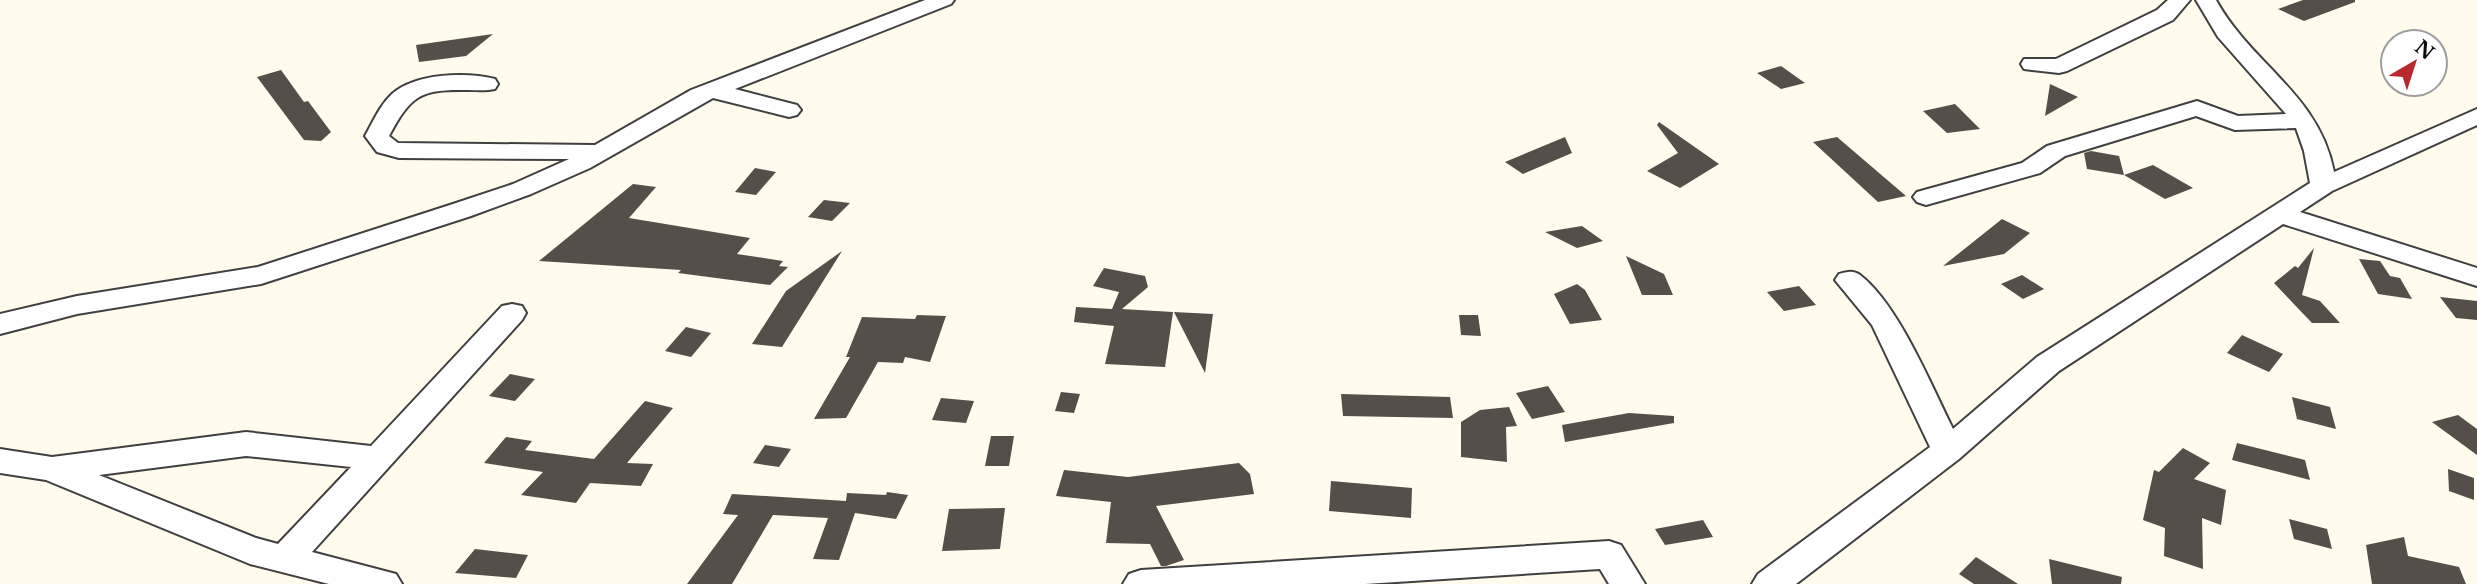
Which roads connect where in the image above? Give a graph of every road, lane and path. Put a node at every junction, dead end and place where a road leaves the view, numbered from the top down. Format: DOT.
graph roads {
  1 [pos="944,0"];
  2 [pos="2180,0"];
  3 [pos="2206,0"];
  4 [pos="2032,64"];
  5 [pos="487,84"];
  6 [pos="711,90"];
  7 [pos="789,110"];
  8 [pos="2477,116"];
  9 [pos="2304,120"];
  10 [pos="600,152"];
  11 [pos="2323,186"];
  12 [pos="1926,197"];
  13 [pos="2279,214"];
  14 [pos="2477,277"];
  15 [pos="1849,279"];
  16 [pos="512,313"];
  17 [pos="0,324"];
  18 [pos="1948,451"];
  19 [pos="377,458"];
  20 [pos="0,461"];
  21 [pos="51,469"];
  22 [pos="285,559"];
  23 [pos="384,584"];
  24 [pos="1141,584"];
  25 [pos="1627,584"];
  26 [pos="1770,584"];
  1 -- 6 [label="street"];
  2 -- 4 [label="street"];
  3 -- 9 [label="street"];
  5 -- 10 [label="street"];
  6 -- 7 [label="street"];
  6 -- 10 [label="street"];
  8 -- 11 [label="street"];
  9 -- 11 [label="street"];
  9 -- 12 [label="street"];
  10 -- 17 [label="street"];
  11 -- 13 [label="street"];
  13 -- 14 [label="street"];
  13 -- 18 [label="street"];
  15 -- 18 [label="street"];
  16 -- 19 [label="street"];
  18 -- 26 [label="street"];
  19 -- 21 [label="street"];
  19 -- 22 [label="street"];
  20 -- 21 [label="street"];
  21 -- 22 [label="street"];
  22 -- 23 [label="street"];
  24 -- 25 [label="street"];
}
